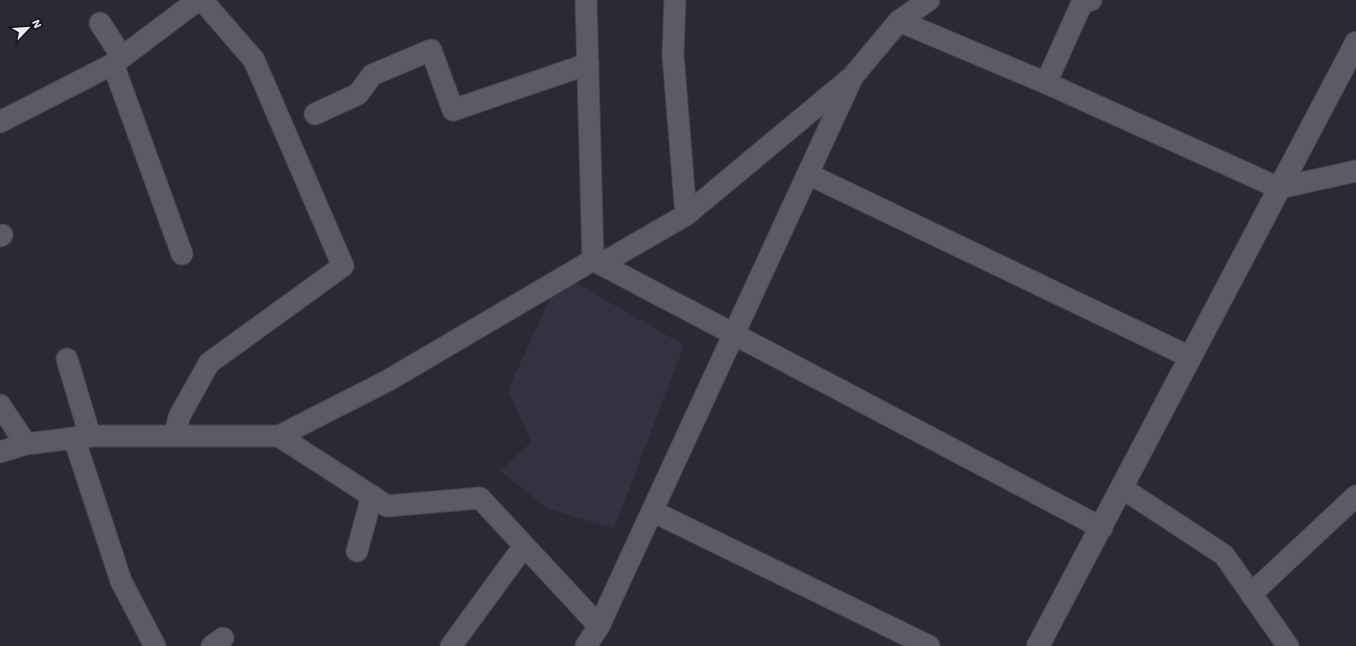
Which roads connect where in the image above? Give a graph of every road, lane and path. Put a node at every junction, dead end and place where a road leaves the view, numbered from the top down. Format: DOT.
graph roads {
  1 [pos="586,0"];
  2 [pos="675,0"];
  3 [pos="929,0"];
  4 [pos="1091,0"];
  5 [pos="191,2"];
  6 [pos="899,22"];
  7 [pos="100,24"];
  8 [pos="1355,49"];
  9 [pos="117,60"];
  10 [pos="588,64"];
  11 [pos="853,76"];
  12 [pos="1046,83"];
  13 [pos="315,114"];
  14 [pos="0,122"];
  15 [pos="1356,171"];
  16 [pos="808,174"];
  17 [pos="1279,188"];
  18 [pos="686,215"];
  19 [pos="182,254"];
  20 [pos="597,262"];
  21 [pos="733,335"];
  22 [pos="1190,357"];
  23 [pos="67,360"];
  24 [pos="0,405"];
  25 [pos="174,436"];
  26 [pos="279,436"];
  27 [pos="82,437"];
  28 [pos="26,444"];
  29 [pos="0,452"];
  30 [pos="1122,488"];
  31 [pos="372,496"];
  32 [pos="1356,496"];
  33 [pos="652,511"];
  34 [pos="1102,528"];
  35 [pos="524,546"];
  36 [pos="357,551"];
  37 [pos="1251,594"];
  38 [pos="599,626"];
  39 [pos="155,646"];
  40 [pos="451,646"];
  41 [pos="586,646"];
  42 [pos="929,646"];
  43 [pos="1038,646"];
  44 [pos="1288,646"];
  1 -- 10 [label="street"];
  2 -- 18 [label="street"];
  3 -- 6 [label="street"];
  4 -- 12 [label="street"];
  5 -- 9 [label="street"];
  5 -- 25 [label="street"];
  6 -- 11 [label="street"];
  6 -- 12 [label="street"];
  7 -- 9 [label="street"];
  8 -- 17 [label="main road"];
  9 -- 14 [label="street"];
  9 -- 19 [label="street"];
  10 -- 13 [label="street"];
  10 -- 20 [label="street"];
  11 -- 16 [label="street"];
  11 -- 18 [label="street"];
  12 -- 17 [label="street"];
  15 -- 17 [label="street"];
  16 -- 21 [label="street"];
  16 -- 22 [label="street"];
  17 -- 22 [label="main road"];
  18 -- 20 [label="street"];
  20 -- 21 [label="street"];
  20 -- 26 [label="street"];
  21 -- 33 [label="street"];
  21 -- 34 [label="street"];
  22 -- 30 [label="main road"];
  23 -- 27 [label="street"];
  24 -- 28 [label="street"];
  25 -- 26 [label="street"];
  25 -- 27 [label="street"];
  26 -- 31 [label="street"];
  27 -- 28 [label="street"];
  27 -- 39 [label="street"];
  28 -- 29 [label="street"];
  30 -- 34 [label="main road"];
  30 -- 37 [label="street"];
  31 -- 35 [label="street"];
  31 -- 36 [label="street"];
  32 -- 37 [label="street"];
  33 -- 38 [label="street"];
  33 -- 42 [label="street"];
  34 -- 43 [label="main road"];
  35 -- 38 [label="street"];
  35 -- 40 [label="street"];
  37 -- 44 [label="street"];
  38 -- 41 [label="street"];
}
